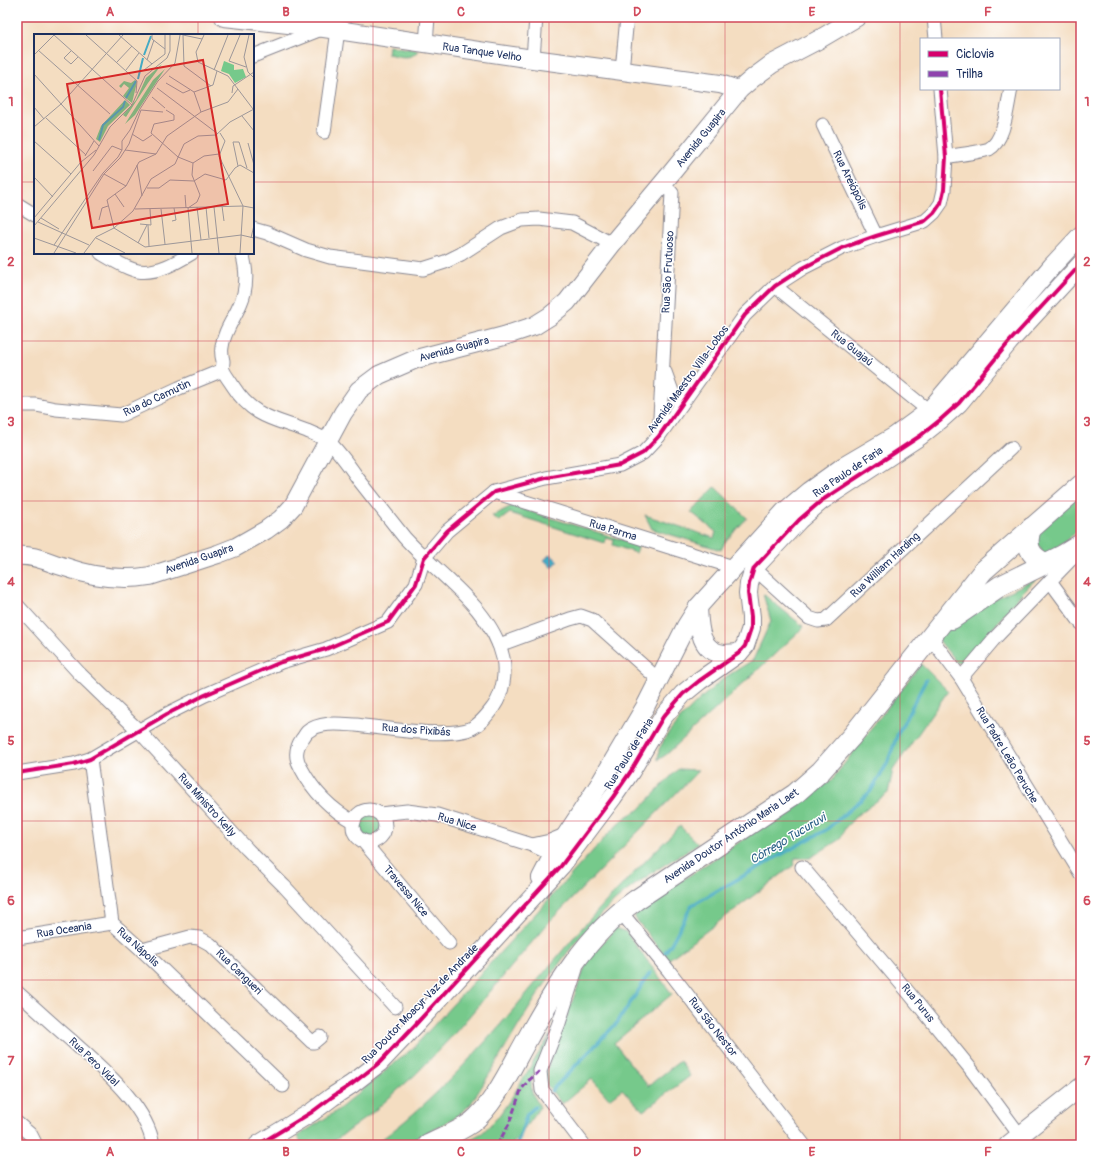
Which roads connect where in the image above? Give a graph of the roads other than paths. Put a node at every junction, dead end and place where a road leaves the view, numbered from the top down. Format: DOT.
graph roads {
  1 [pos="224,17"];
  2 [pos="428,17"];
  3 [pos="536,17"];
  4 [pos="626,17"];
  5 [pos="857,17"];
  6 [pos="934,17"];
  7 [pos="247,18"];
  8 [pos="329,25"];
  9 [pos="936,38"];
  10 [pos="426,44"];
  11 [pos="254,56"];
  12 [pos="533,59"];
  13 [pos="622,71"];
  14 [pos="739,90"];
  15 [pos="940,90"];
  16 [pos="1011,90"];
  17 [pos="823,125"];
  18 [pos="324,132"];
  19 [pos="946,157"];
  20 [pos="663,184"];
  21 [pos="17,204"];
  22 [pos="34,214"];
  23 [pos="254,229"];
  24 [pos="1081,235"];
  25 [pos="876,236"];
  26 [pos="612,244"];
  27 [pos="103,254"];
  28 [pos="190,254"];
  29 [pos="242,254"];
  30 [pos="1081,264"];
  31 [pos="775,286"];
  32 [pos="663,365"];
  33 [pos="223,370"];
  34 [pos="17,405"];
  35 [pos="681,405"];
  36 [pos="929,411"];
  37 [pos="659,436"];
  38 [pos="328,442"];
  39 [pos="1011,448"];
  40 [pos="1081,485"];
  41 [pos="494,492"];
  42 [pos="1031,528"];
  43 [pos="1081,544"];
  44 [pos="1081,550"];
  45 [pos="17,556"];
  46 [pos="424,558"];
  47 [pos="733,566"];
  48 [pos="754,568"];
  49 [pos="1047,572"];
  50 [pos="17,605"];
  51 [pos="698,607"];
  52 [pos="1081,623"];
  53 [pos="932,634"];
  54 [pos="499,645"];
  55 [pos="740,653"];
  56 [pos="961,678"];
  57 [pos="660,680"];
  58 [pos="139,731"];
  59 [pos="90,759"];
  60 [pos="17,773"];
  61 [pos="380,814"];
  62 [pos="354,822"];
  63 [pos="567,834"];
  64 [pos="362,840"];
  65 [pos="532,845"];
  66 [pos="553,855"];
  67 [pos="802,867"];
  68 [pos="1081,874"];
  69 [pos="526,905"];
  70 [pos="620,911"];
  71 [pos="112,923"];
  72 [pos="17,938"];
  73 [pos="449,943"];
  74 [pos="142,950"];
  75 [pos="580,956"];
  76 [pos="17,992"];
  77 [pos="395,1006"];
  78 [pos="320,1037"];
  79 [pos="283,1086"];
  80 [pos="1081,1087"];
  81 [pos="17,1123"];
  82 [pos="1018,1142"];
  83 [pos="36,1145"];
  84 [pos="153,1145"];
  85 [pos="258,1145"];
  86 [pos="428,1145"];
  87 [pos="584,1145"];
  88 [pos="804,1145"];
  1 -- 7 [label="street, Rua Tanque Velho"];
  2 -- 10 [label="street"];
  3 -- 12 [label="street"];
  4 -- 13 [label="street"];
  5 -- 14 [label="street, Avenida Guapira"];
  6 -- 9 [label="street"];
  7 -- 8 [label="street, Rua Tanque Velho"];
  8 -- 10 [label="street, Rua Tanque Velho"];
  8 -- 11 [label="street"];
  8 -- 18 [label="street"];
  10 -- 12 [label="street, Rua Tanque Velho"];
  12 -- 13 [label="street, Rua Tanque Velho"];
  13 -- 14 [label="street, Rua Tanque Velho"];
  14 -- 20 [label="street, Avenida Guapira"];
  15 -- 19 [label="street, Avenida Maestro Villa-Lobos"];
  16 -- 19 [label="street"];
  17 -- 25 [label="street, Rua Areiópolis"];
  19 -- 25 [label="street, Avenida Maestro Villa-Lobos"];
  20 -- 26 [label="street, Avenida Guapira"];
  20 -- 32 [label="street, Rua São Frutuoso"];
  21 -- 22 [label="street"];
  23 -- 26 [label="street"];
  24 -- 36 [label="street, Rua Paulo de Faria"];
  25 -- 31 [label="street, Avenida Maestro Villa-Lobos"];
  26 -- 38 [label="street, Avenida Guapira"];
  27 -- 28 [label="street"];
  29 -- 33 [label="street"];
  30 -- 48 [label="street, Rua Paulo de Faria"];
  31 -- 35 [label="street, Avenida Maestro Villa-Lobos"];
  31 -- 36 [label="street, Rua Guajaú"];
  32 -- 35 [label="street, Rua São Frutuoso"];
  32 -- 37 [label="street, Rua São Frutuoso"];
  33 -- 34 [label="street, Rua do Camutin"];
  33 -- 38 [label="street, Rua dos Pixibás"];
  35 -- 37 [label="street, Avenida Maestro Villa-Lobos"];
  36 -- 47 [label="street, Rua Paulo de Faria"];
  37 -- 41 [label="street, Avenida Maestro Villa-Lobos"];
  38 -- 45 [label="street, Avenida Guapira"];
  38 -- 46 [label="street, Rua dos Pixibás"];
  39 -- 48 [label="street, Rua William Harding"];
  40 -- 42 [label="main road, Avenida Doutor Antônio Maria Laet"];
  41 -- 46 [label="street, Avenida Maestro Villa-Lobos"];
  41 -- 47 [label="street, Rua Parma"];
  42 -- 49 [label="main road"];
  42 -- 53 [label="main road, Avenida Doutor Antônio Maria Laet"];
  43 -- 49 [label="main road, Avenida Doutor Antônio Maria Laet"];
  44 -- 49 [label="street, Avenida Doutor Antônio Maria Laet"];
  46 -- 54 [label="street, Rua dos Pixibás"];
  46 -- 58 [label="street, Avenida Maestro Villa-Lobos"];
  47 -- 51 [label="street, Rua Paulo de Faria"];
  48 -- 55 [label="street, Rua Paulo de Faria"];
  49 -- 52 [label="street"];
  49 -- 53 [label="main road, Avenida Doutor Antônio Maria Laet"];
  49 -- 56 [label="street, Avenida Doutor Antônio Maria Laet"];
  50 -- 58 [label="street, Rua Ministro Kelly"];
  51 -- 55 [label="street"];
  51 -- 57 [label="street, Rua Paulo de Faria"];
  53 -- 56 [label="street, Rua Padre Leão Peruche"];
  53 -- 70 [label="main road, Avenida Doutor Antônio Maria Laet"];
  54 -- 57 [label="street"];
  54 -- 62 [label="street, Rua dos Pixibás"];
  55 -- 69 [label="street, Rua Paulo de Faria"];
  56 -- 68 [label="street, Rua Padre Leão Peruche"];
  57 -- 63 [label="street, Rua Paulo de Faria"];
  58 -- 59 [label="street, Avenida Maestro Villa-Lobos"];
  58 -- 77 [label="street, Rua Ministro Kelly"];
  59 -- 60 [label="street, Avenida Maestro Villa-Lobos"];
  59 -- 71 [label="street, Rua Nápolis"];
  61 -- 62 [label="street"];
  61 -- 64 [label="street"];
  61 -- 65 [label="street, Rua Nice"];
  62 -- 64 [label="street"];
  63 -- 65 [label="street"];
  63 -- 66 [label="street, Rua Paulo de Faria"];
  64 -- 73 [label="street, Travessa Nice"];
  65 -- 66 [label="street, Rua Nice"];
  66 -- 69 [label="street, Rua Paulo de Faria"];
  67 -- 82 [label="street, Rua Purus"];
  69 -- 85 [label="street, Rua Doutor Moacyr Vaz de Andrade"];
  70 -- 75 [label="main road, Avenida Doutor Antônio Maria Laet"];
  70 -- 88 [label="street, Rua São Nestor"];
  71 -- 72 [label="street, Rua Oceania"];
  71 -- 74 [label="street, Rua Nápolis"];
  74 -- 78 [label="street, Rua Cangueri"];
  74 -- 79 [label="street, Rua Nápolis"];
  75 -- 86 [label="main road, Avenida Doutor Antônio Maria Laet"];
  75 -- 87 [label="street, Avenida Doutor Antônio Maria Laet"];
  76 -- 84 [label="street, Rua Pero Vidal"];
  80 -- 82 [label="street"];
  81 -- 83 [label="street"];
}
